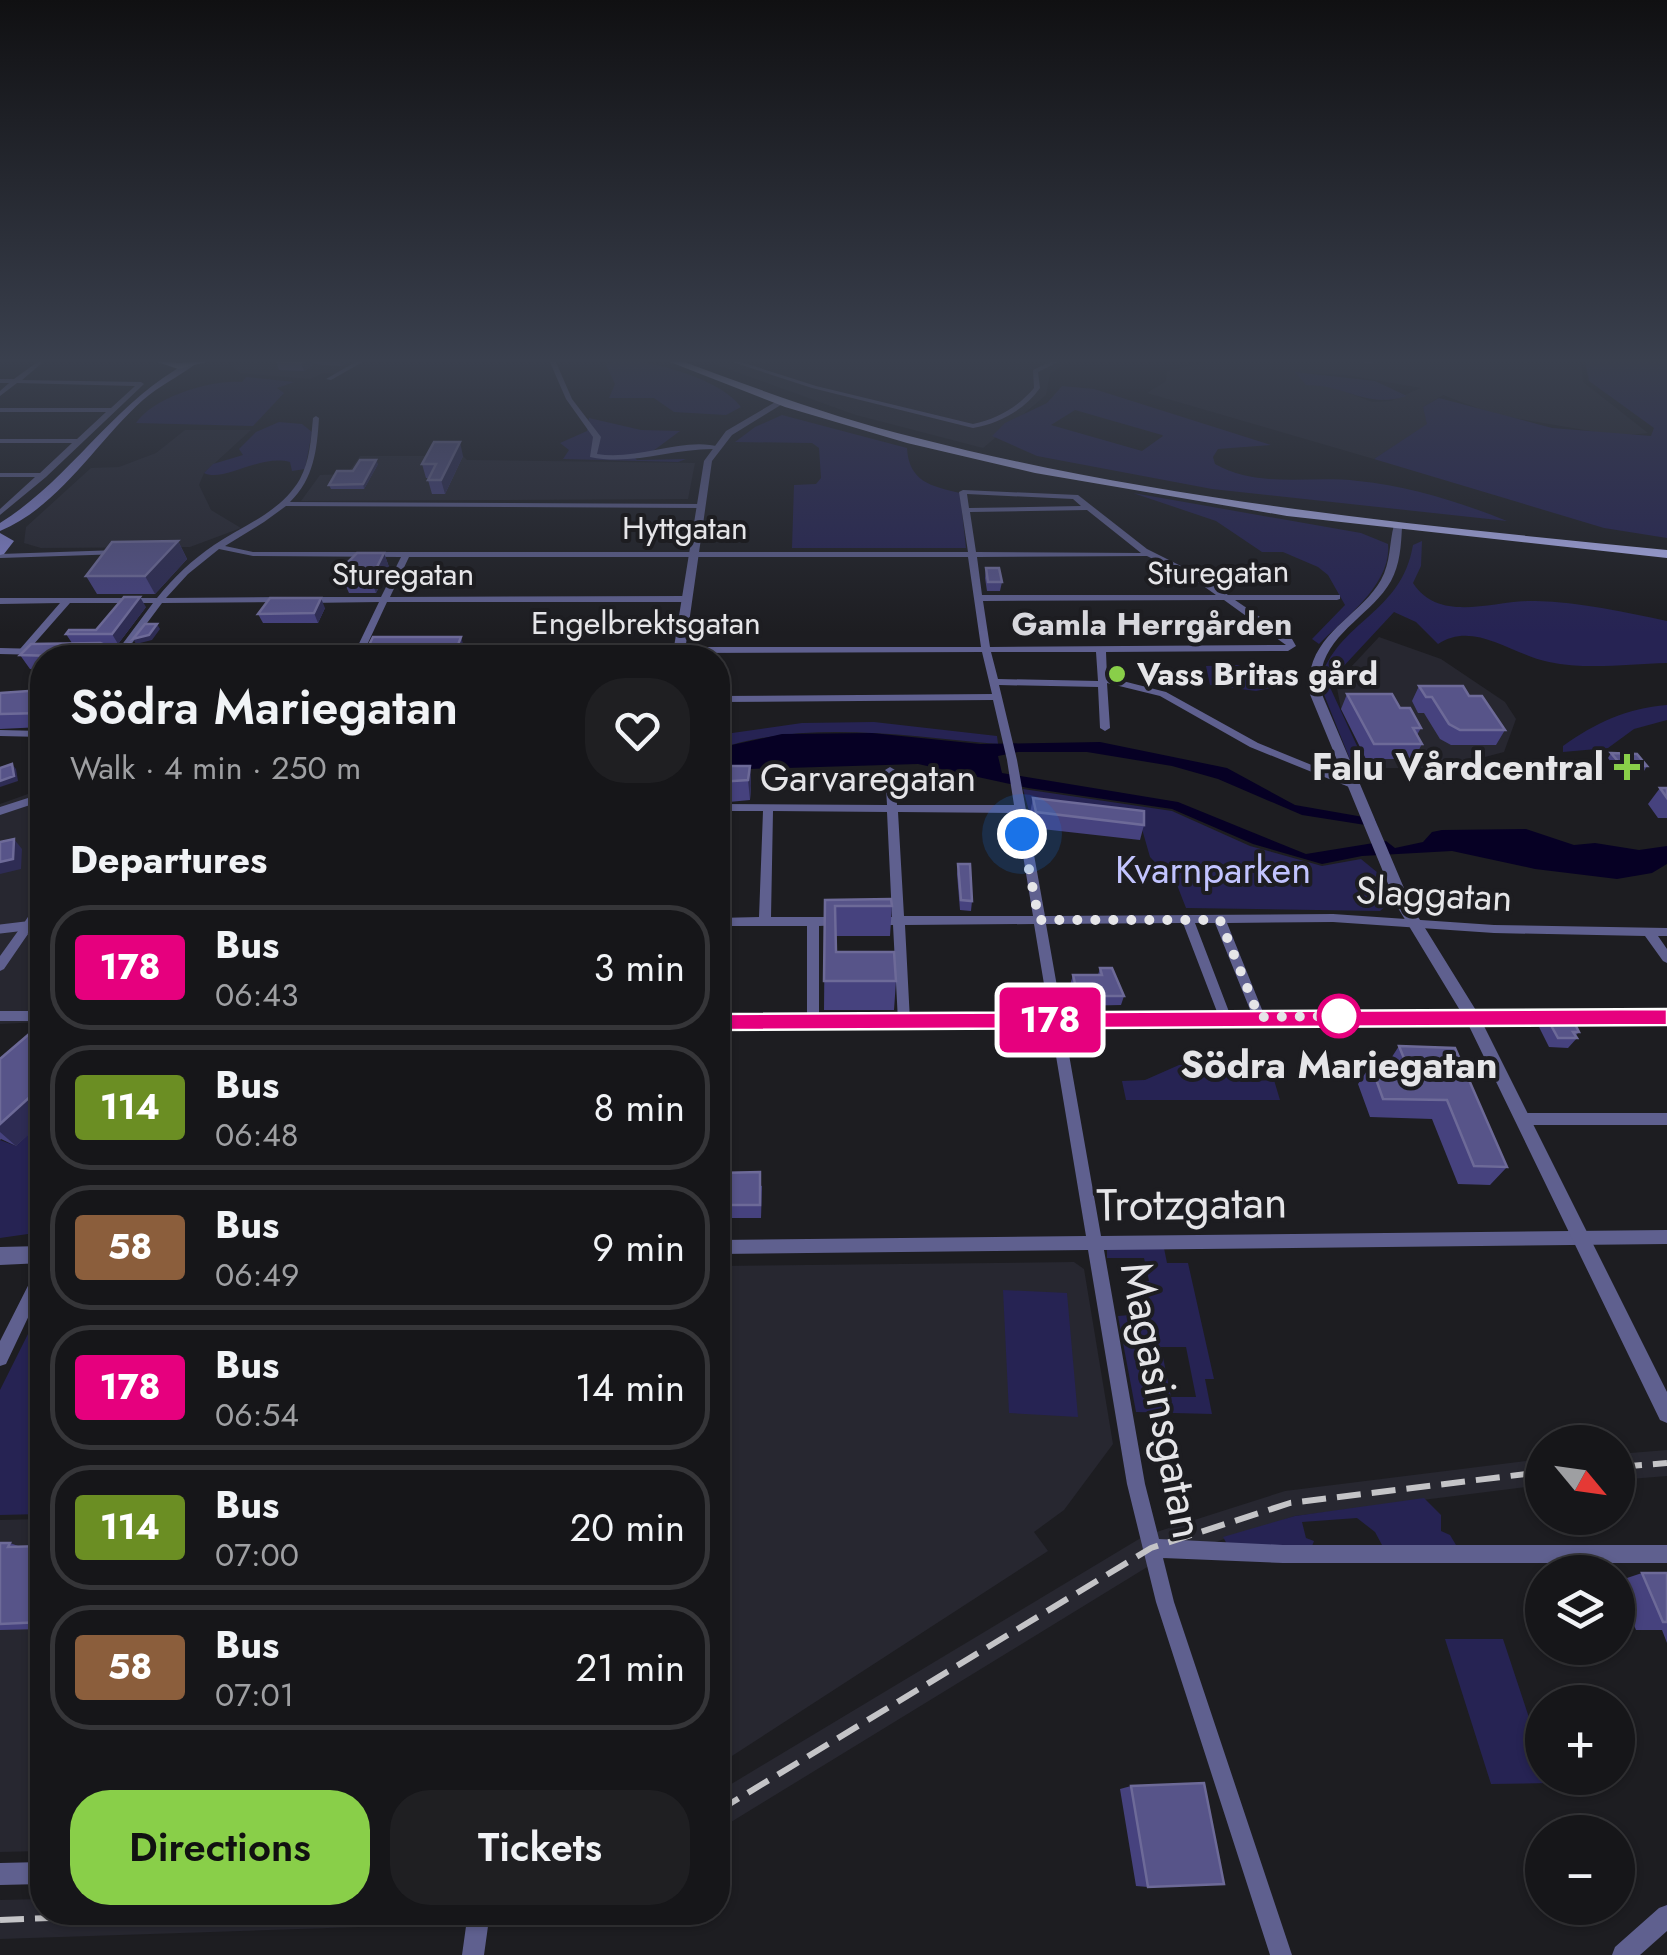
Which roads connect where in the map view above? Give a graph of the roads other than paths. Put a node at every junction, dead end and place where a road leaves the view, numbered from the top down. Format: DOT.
graph roads {
  1 [pos="68,451"];
  2 [pos="90,451"];
  3 [pos="314,451"];
  4 [pos="594,451"];
  5 [pos="663,451"];
  6 [pos="714,451"];
  7 [pos="971,451"];
  8 [pos="0,475"];
  9 [pos="43,475"];
  10 [pos="286,504"];
  11 [pos="701,506"];
  12 [pos="1090,508"];
  13 [pos="966,510"];
  14 [pos="0,514"];
  15 [pos="1397,527"];
  16 [pos="2,542"];
  17 [pos="215,550"];
  18 [pos="135,552"];
  19 [pos="195,552"];
  20 [pos="972,552"];
  21 [pos="694,553"];
  22 [pos="407,554"];
  23 [pos="1667,554"];
  24 [pos="1152,556"];
  25 [pos="1338,597"];
  26 [pos="980,598"];
  27 [pos="1228,598"];
  28 [pos="687,599"];
  29 [pos="384,600"];
  30 [pos="0,601"];
  31 [pos="67,601"];
  32 [pos="161,601"];
  33 [pos="126,645"];
  34 [pos="362,645"];
  35 [pos="680,645"];
  36 [pos="986,649"];
  37 [pos="730,650"];
  38 [pos="1101,650"];
  39 [pos="0,651"];
  40 [pos="23,651"];
  41 [pos="30,652"];
  42 [pos="994,682"];
  43 [pos="1104,682"];
  44 [pos="998,697"];
  45 [pos="730,699"];
  46 [pos="1105,728"];
  47 [pos="0,734"];
  48 [pos="30,734"];
  49 [pos="890,770"];
  50 [pos="1354,786"];
  51 [pos="30,799"];
  52 [pos="730,807"];
  53 [pos="768,808"];
  54 [pos="893,809"];
  55 [pos="1018,809"];
  56 [pos="0,811"];
  57 [pos="1039,920"];
  58 [pos="1191,920"];
  59 [pos="1220,920"];
  60 [pos="813,921"];
  61 [pos="847,921"];
  62 [pos="864,921"];
  63 [pos="899,921"];
  64 [pos="30,922"];
  65 [pos="730,922"];
  66 [pos="765,922"];
  67 [pos="1414,922"];
  68 [pos="30,928"];
  69 [pos="25,929"];
  70 [pos="1649,932"];
  71 [pos="1667,932"];
  72 [pos="1667,958"];
  73 [pos="0,966"];
  74 [pos="1466,1008"];
  75 [pos="0,1016"];
  76 [pos="30,1016"];
  77 [pos="1225,1017"];
  78 [pos="1259,1017"];
  79 [pos="1667,1017"];
  80 [pos="1056,1020"];
  81 [pos="730,1022"];
  82 [pos="813,1022"];
  83 [pos="904,1022"];
  84 [pos="1667,1119"];
  85 [pos="1523,1120"];
  86 [pos="1667,1236"];
  87 [pos="1579,1237"];
  88 [pos="1092,1242"];
  89 [pos="730,1248"];
  90 [pos="0,1256"];
  91 [pos="30,1256"];
  92 [pos="30,1298"];
  93 [pos="0,1358"];
  94 [pos="1667,1413"];
  95 [pos="1151,1548"];
  96 [pos="1667,1554"];
  97 [pos="30,1873"];
  98 [pos="0,1874"];
  99 [pos="1667,1916"];
  100 [pos="477,1925"];
  101 [pos="473,1955"];
  102 [pos="1281,1955"];
  103 [pos="1623,1955"];
  1 -- 9 [label="street"];
  2 -- 16 [label="main road"];
  3 -- 10 [label="street"];
  4 -- 5 [label="street"];
  6 -- 11 [label="street"];
  7 -- 15 [label="highway"];
  8 -- 9 [label="street"];
  9 -- 14 [label="street"];
  10 -- 11 [label="street"];
  10 -- 17 [label="street"];
  11 -- 21 [label="street"];
  12 -- 13 [label="street"];
  12 -- 13 [label="street"];
  12 -- 24 [label="street"];
  13 -- 20 [label="street"];
  15 -- 23 [label="highway"];
  15 -- 50 [label="street"];
  16 -- 18 [label="street"];
  17 -- 19 [label="street, Hyttgatan"];
  17 -- 22 [label="street, Hyttgatan"];
  17 -- 32 [label="street"];
  20 -- 21 [label="street, Hyttgatan"];
  20 -- 24 [label="street, Hyttgatan"];
  20 -- 26 [label="street"];
  21 -- 22 [label="street, Hyttgatan"];
  21 -- 28 [label="street"];
  22 -- 29 [label="street"];
  24 -- 27 [label="street"];
  25 -- 27 [label="street, Sturegatan"];
  26 -- 27 [label="street, Sturegatan"];
  26 -- 36 [label="street"];
  27 -- 38 [label="street, Engelbrektsgatan"];
  28 -- 29 [label="street, Sturegatan"];
  28 -- 35 [label="street"];
  29 -- 32 [label="street, Sturegatan"];
  29 -- 34 [label="street"];
  30 -- 31 [label="street, Sturegatan"];
  31 -- 32 [label="street, Sturegatan"];
  31 -- 40 [label="street"];
  32 -- 33 [label="street"];
  36 -- 37 [label="street, Engelbrektsgatan"];
  36 -- 38 [label="street, Engelbrektsgatan"];
  36 -- 42 [label="street"];
  38 -- 43 [label="street"];
  39 -- 40 [label="street"];
  40 -- 41 [label="street"];
  42 -- 43 [label="street"];
  42 -- 44 [label="street"];
  43 -- 46 [label="street"];
  43 -- 50 [label="street"];
  44 -- 45 [label="street"];
  44 -- 55 [label="street, Magasinsgatan"];
  47 -- 48 [label="street"];
  49 -- 54 [label="street"];
  50 -- 67 [label="street"];
  51 -- 56 [label="street"];
  52 -- 53 [label="street, Garvaregatan"];
  53 -- 54 [label="street, Garvaregatan"];
  53 -- 66 [label="street"];
  54 -- 55 [label="street, Garvaregatan"];
  54 -- 63 [label="street"];
  55 -- 57 [label="street, Magasinsgatan"];
  57 -- 58 [label="street, Slaggatan"];
  57 -- 63 [label="street, Slaggatan"];
  57 -- 80 [label="street, Magasinsgatan"];
  58 -- 59 [label="street, Slaggatan"];
  58 -- 77 [label="street"];
  59 -- 67 [label="street, Slaggatan"];
  59 -- 78 [label="street"];
  60 -- 61 [label="street"];
  60 -- 66 [label="street"];
  60 -- 82 [label="street"];
  60 -- 82 [label="street"];
  62 -- 63 [label="street, Slaggatan"];
  63 -- 83 [label="street"];
  64 -- 69 [label="street"];
  65 -- 66 [label="street"];
  67 -- 70 [label="street, Slaggatan"];
  67 -- 74 [label="street"];
  68 -- 69 [label="street"];
  69 -- 73 [label="street"];
  70 -- 71 [label="street, Slaggatan"];
  70 -- 72 [label="street"];
  74 -- 78 [label="street"];
  74 -- 79 [label="street"];
  74 -- 85 [label="street"];
  75 -- 76 [label="street"];
  77 -- 78 [label="street"];
  77 -- 80 [label="street"];
  80 -- 83 [label="street"];
  80 -- 88 [label="street, Magasinsgatan"];
  81 -- 82 [label="street"];
  82 -- 83 [label="street"];
  84 -- 85 [label="street"];
  85 -- 87 [label="street"];
  86 -- 87 [label="street, Trotzgatan"];
  87 -- 88 [label="street, Trotzgatan"];
  87 -- 94 [label="street"];
  88 -- 89 [label="street, Trotzgatan"];
  88 -- 95 [label="street, Magasinsgatan"];
  90 -- 91 [label="street"];
  92 -- 93 [label="street"];
  95 -- 96 [label="street"];
  95 -- 102 [label="street, Magasinsgatan"];
  97 -- 98 [label="street"];
  99 -- 103 [label="street"];
  100 -- 101 [label="street"];
}
